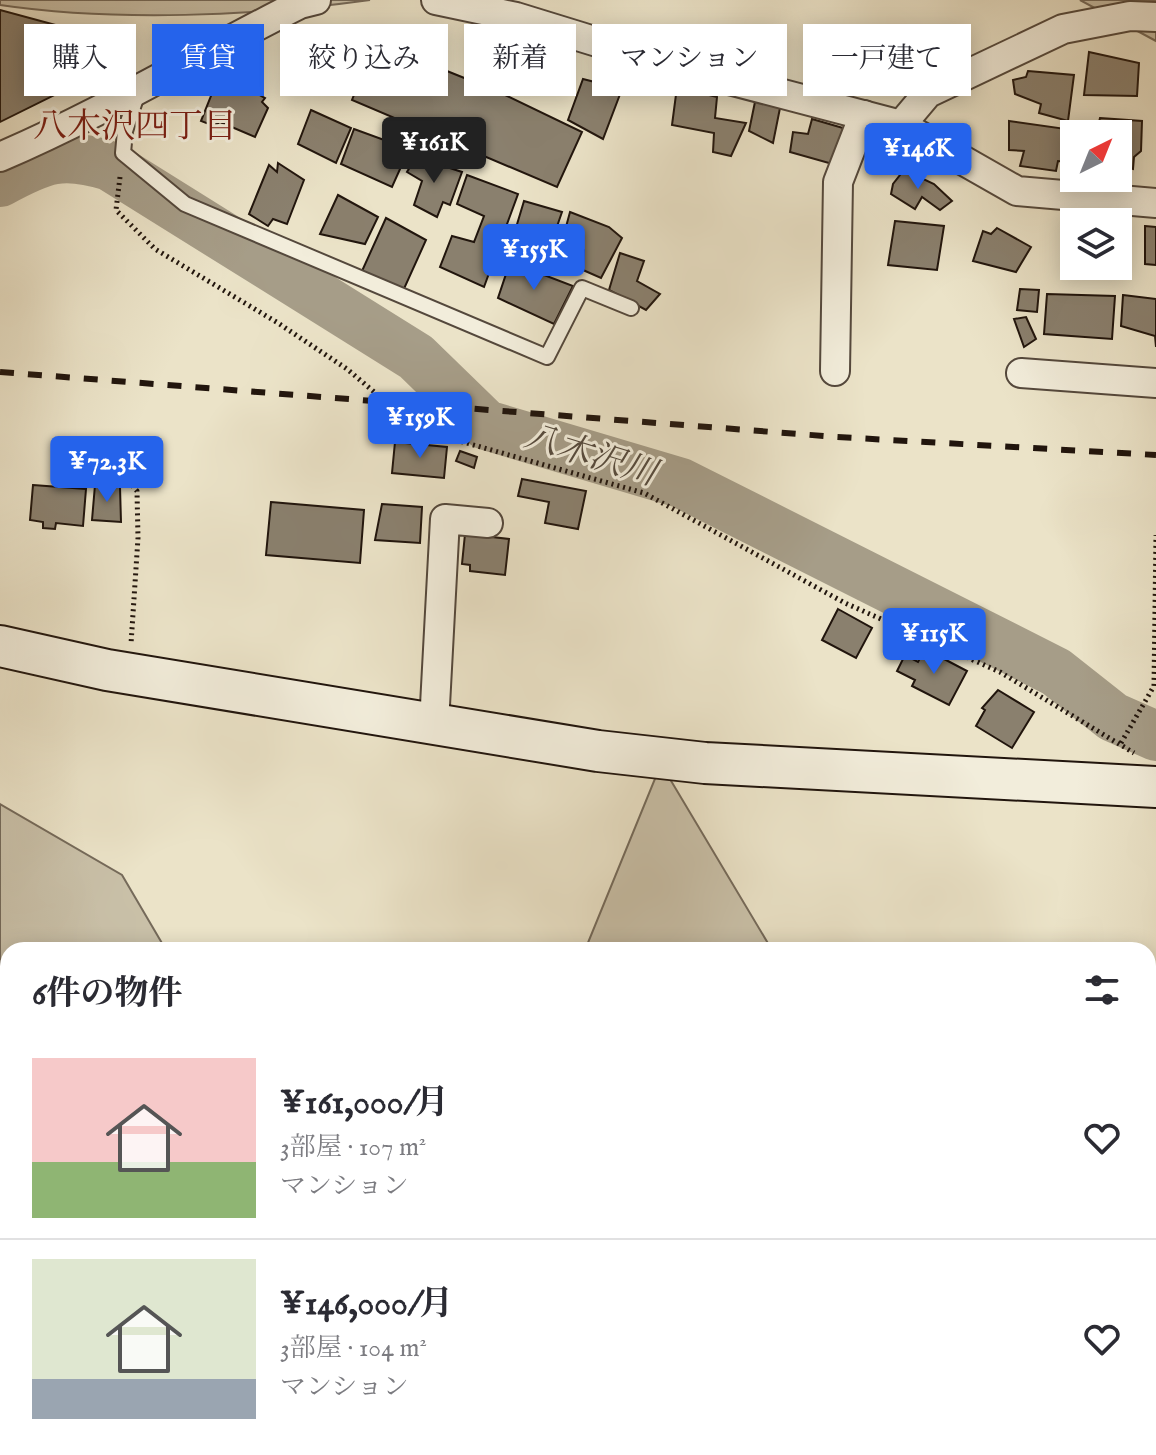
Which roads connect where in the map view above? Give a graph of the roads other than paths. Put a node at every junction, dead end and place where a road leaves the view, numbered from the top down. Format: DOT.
graph roads {
  1 [pos="316,0"];
  2 [pos="436,0"];
  3 [pos="1156,17"];
  4 [pos="140,87"];
  5 [pos="864,115"];
  6 [pos="901,125"];
  7 [pos="0,157"];
  8 [pos="1156,203"];
  9 [pos="631,308"];
  10 [pos="835,371"];
  11 [pos="1021,373"];
  12 [pos="1156,383"];
  13 [pos="488,523"];
  14 [pos="0,646"];
  15 [pos="434,724"];
  16 [pos="1151,773"];
  1 -- 4 [label="street"];
  2 -- 5 [label="street"];
  3 -- 6 [label="street"];
  4 -- 7 [label="street"];
  4 -- 9 [label="lane"];
  5 -- 6 [label="street"];
  5 -- 10 [label="street"];
  6 -- 8 [label="street"];
  11 -- 12 [label="street"];
  13 -- 15 [label="street"];
  14 -- 15 [label="street"];
  15 -- 16 [label="street"];
}
